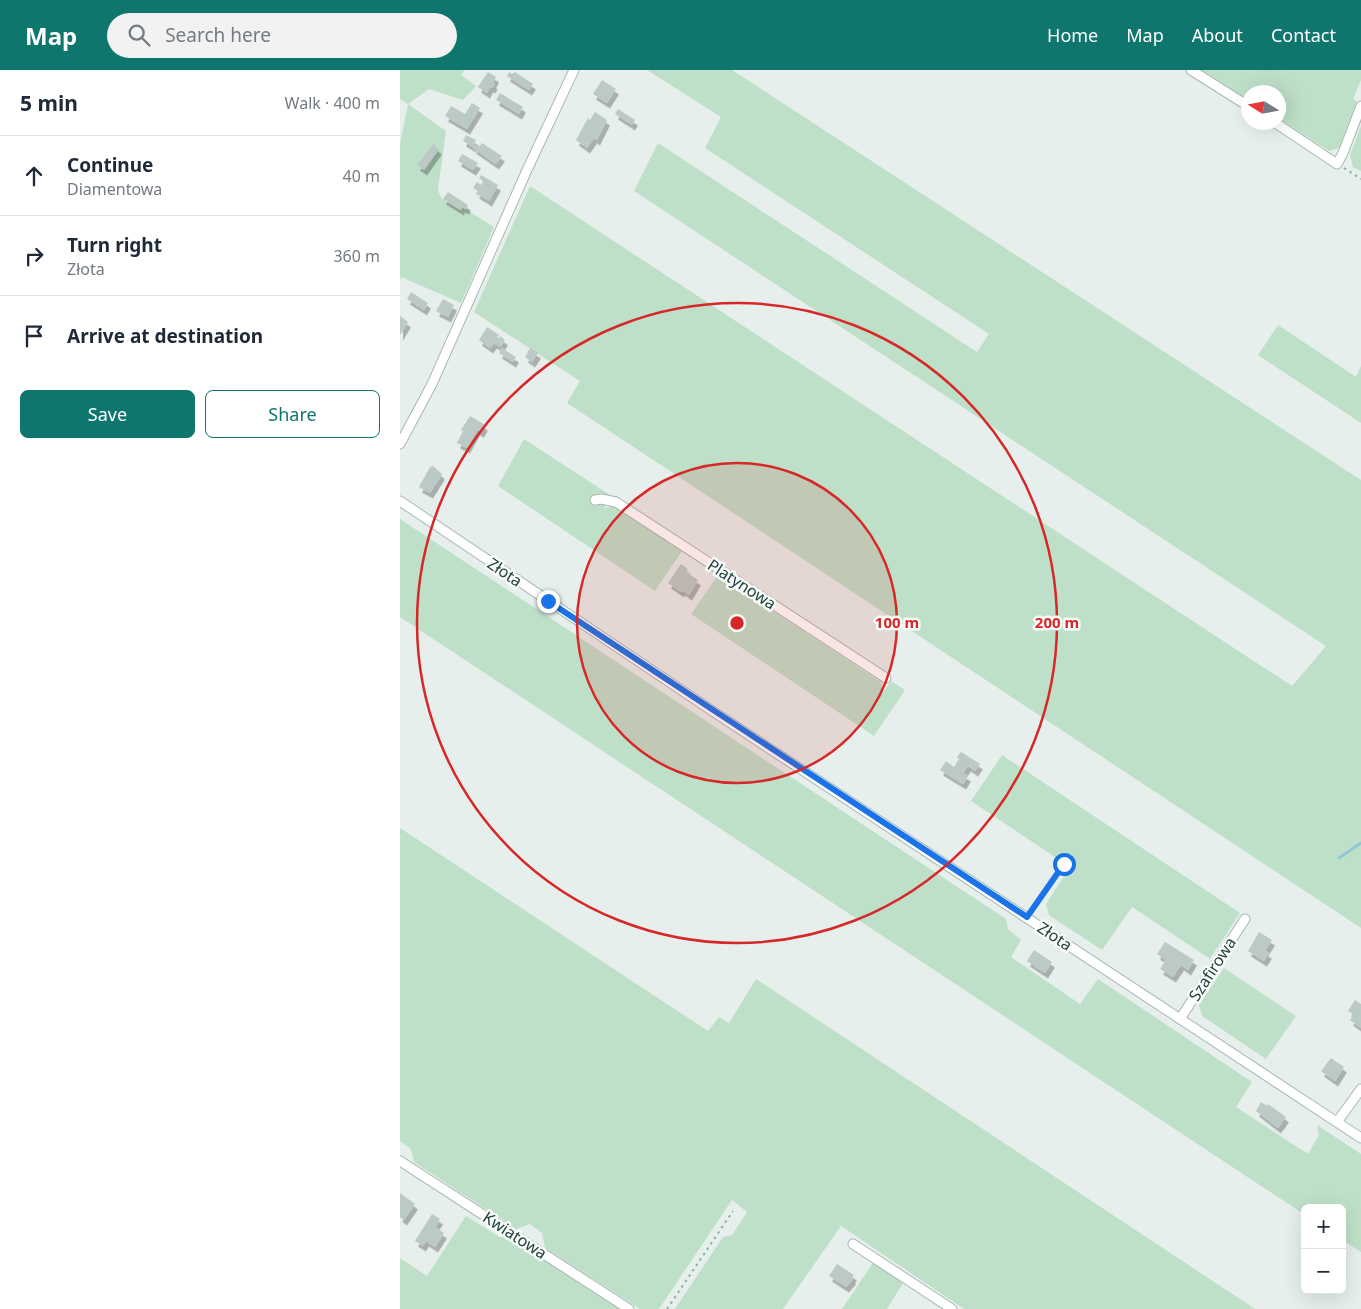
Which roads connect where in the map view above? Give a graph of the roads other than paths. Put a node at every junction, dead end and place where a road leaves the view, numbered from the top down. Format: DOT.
graph roads {
  1 [pos="574,70"];
  2 [pos="1191,70"];
  3 [pos="1241,102"];
  4 [pos="1361,106"];
  5 [pos="1286,130"];
  6 [pos="400,444"];
  7 [pos="595,500"];
  8 [pos="400,501"];
  9 [pos="886,678"];
  10 [pos="1245,919"];
  11 [pos="1180,1019"];
  12 [pos="1361,1089"];
  13 [pos="1337,1122"];
  14 [pos="1361,1138"];
  15 [pos="400,1161"];
  16 [pos="853,1244"];
  17 [pos="629,1309"];
  18 [pos="952,1309"];
  1 -- 6 [label="street"];
  2 -- 3 [label="street"];
  4 -- 5 [label="street"];
  7 -- 9 [label="street, Platynowa"];
  8 -- 11 [label="street, Złota"];
  10 -- 11 [label="street, Szafirowa"];
  11 -- 13 [label="street, Złota"];
  12 -- 13 [label="street"];
  13 -- 14 [label="street, Złota"];
  15 -- 17 [label="street, Kwiatowa"];
  16 -- 18 [label="street"];
}
